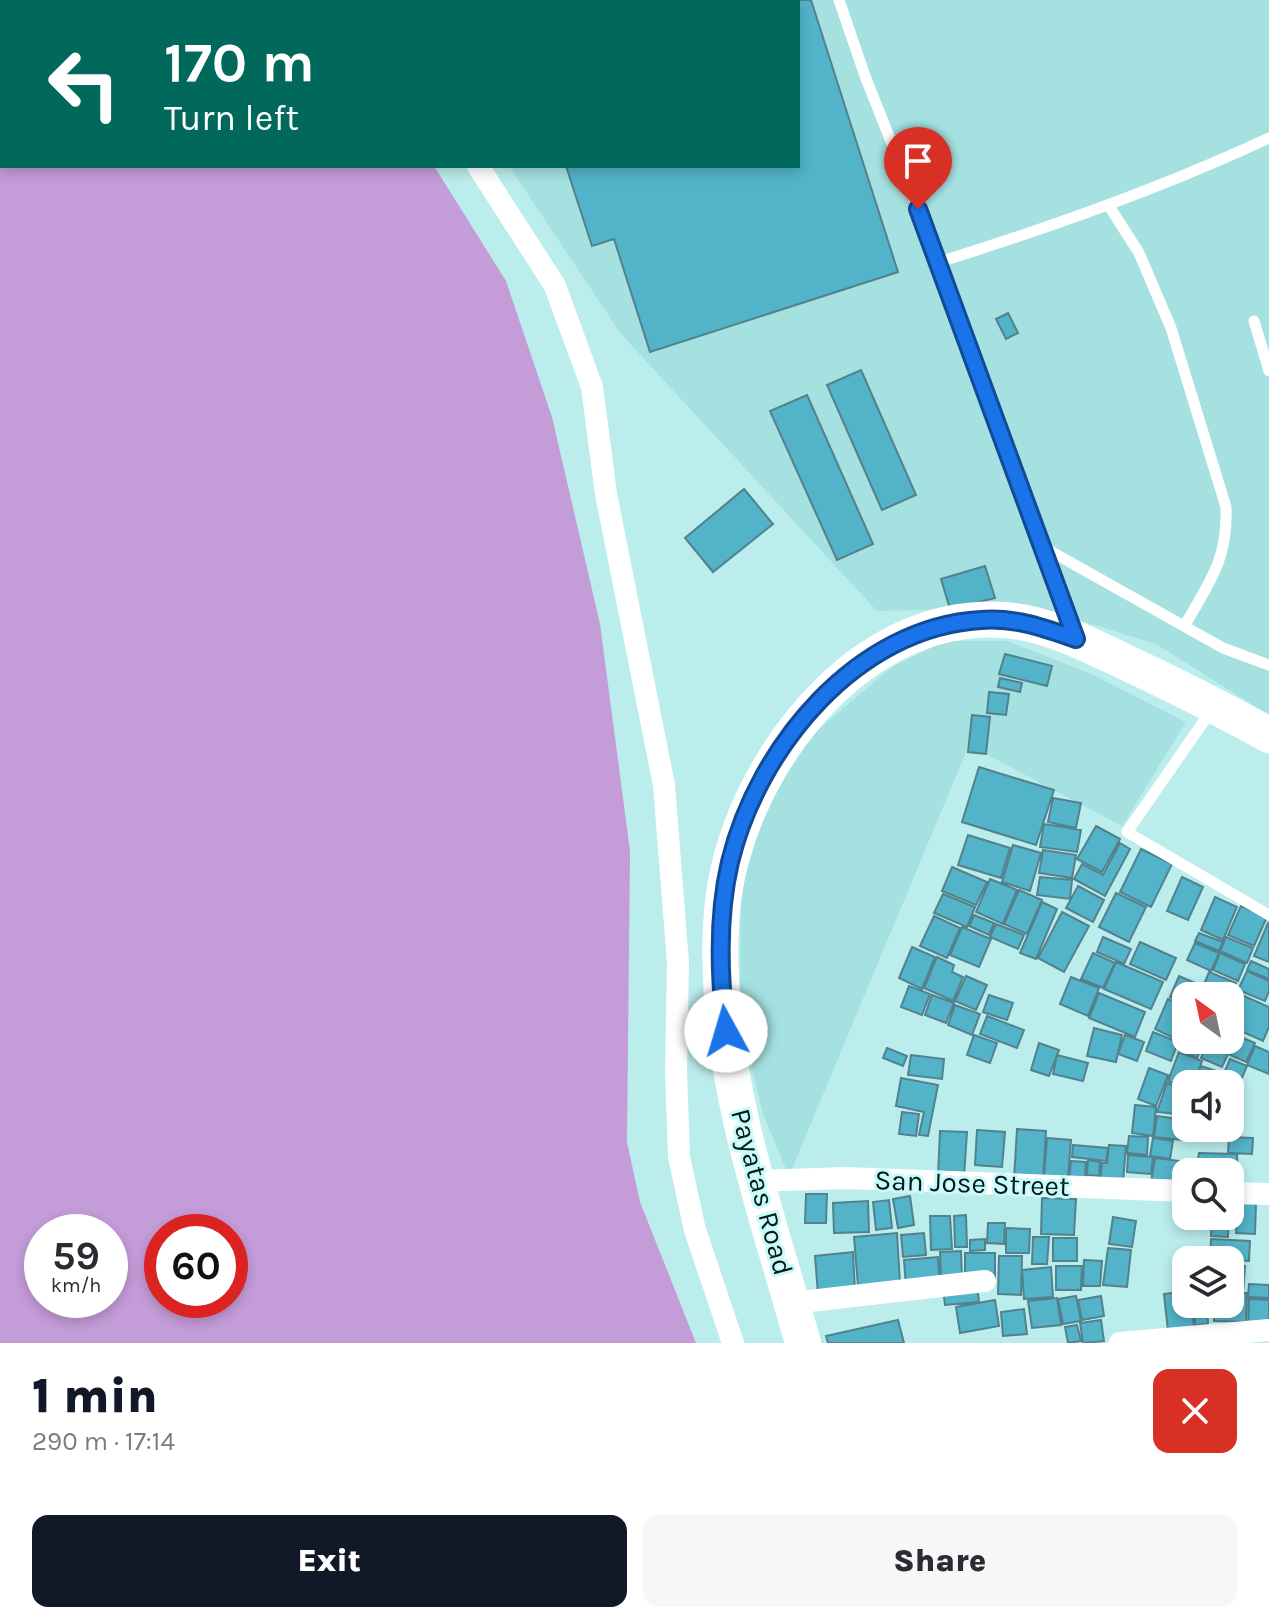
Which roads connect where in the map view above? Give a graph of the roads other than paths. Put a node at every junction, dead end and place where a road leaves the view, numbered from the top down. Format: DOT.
graph roads {
  1 [pos="839,0"];
  2 [pos="1269,138"];
  3 [pos="479,168"];
  4 [pos="1109,206"];
  5 [pos="939,262"];
  6 [pos="1254,321"];
  7 [pos="1269,371"];
  8 [pos="1043,547"];
  9 [pos="1185,625"];
  10 [pos="1076,639"];
  11 [pos="1269,665"];
  12 [pos="1215,705"];
  13 [pos="1269,735"];
  14 [pos="1269,915"];
  15 [pos="757,1181"];
  16 [pos="1172,1190"];
  17 [pos="1244,1193"];
  18 [pos="1269,1194"];
  19 [pos="985,1281"];
  20 [pos="792,1303"];
  21 [pos="1269,1330"];
  22 [pos="733,1343"];
  23 [pos="803,1343"];
  24 [pos="1120,1343"];
  1 -- 5 [label="lane"];
  2 -- 4 [label="lane"];
  3 -- 22 [label="street"];
  4 -- 5 [label="lane"];
  4 -- 9 [label="lane"];
  5 -- 8 [label="lane"];
  6 -- 7 [label="lane"];
  8 -- 9 [label="lane"];
  8 -- 10 [label="lane"];
  9 -- 11 [label="lane"];
  10 -- 12 [label="main road, Payatas Road"];
  10 -- 15 [label="main road, Payatas Road"];
  12 -- 13 [label="main road, Payatas Road"];
  12 -- 14 [label="lane"];
  15 -- 16 [label="street, San Jose Street"];
  15 -- 20 [label="main road, Payatas Road"];
  17 -- 18 [label="street"];
  19 -- 20 [label="street"];
  20 -- 23 [label="main road, Payatas Road"];
  21 -- 24 [label="street"];
}
